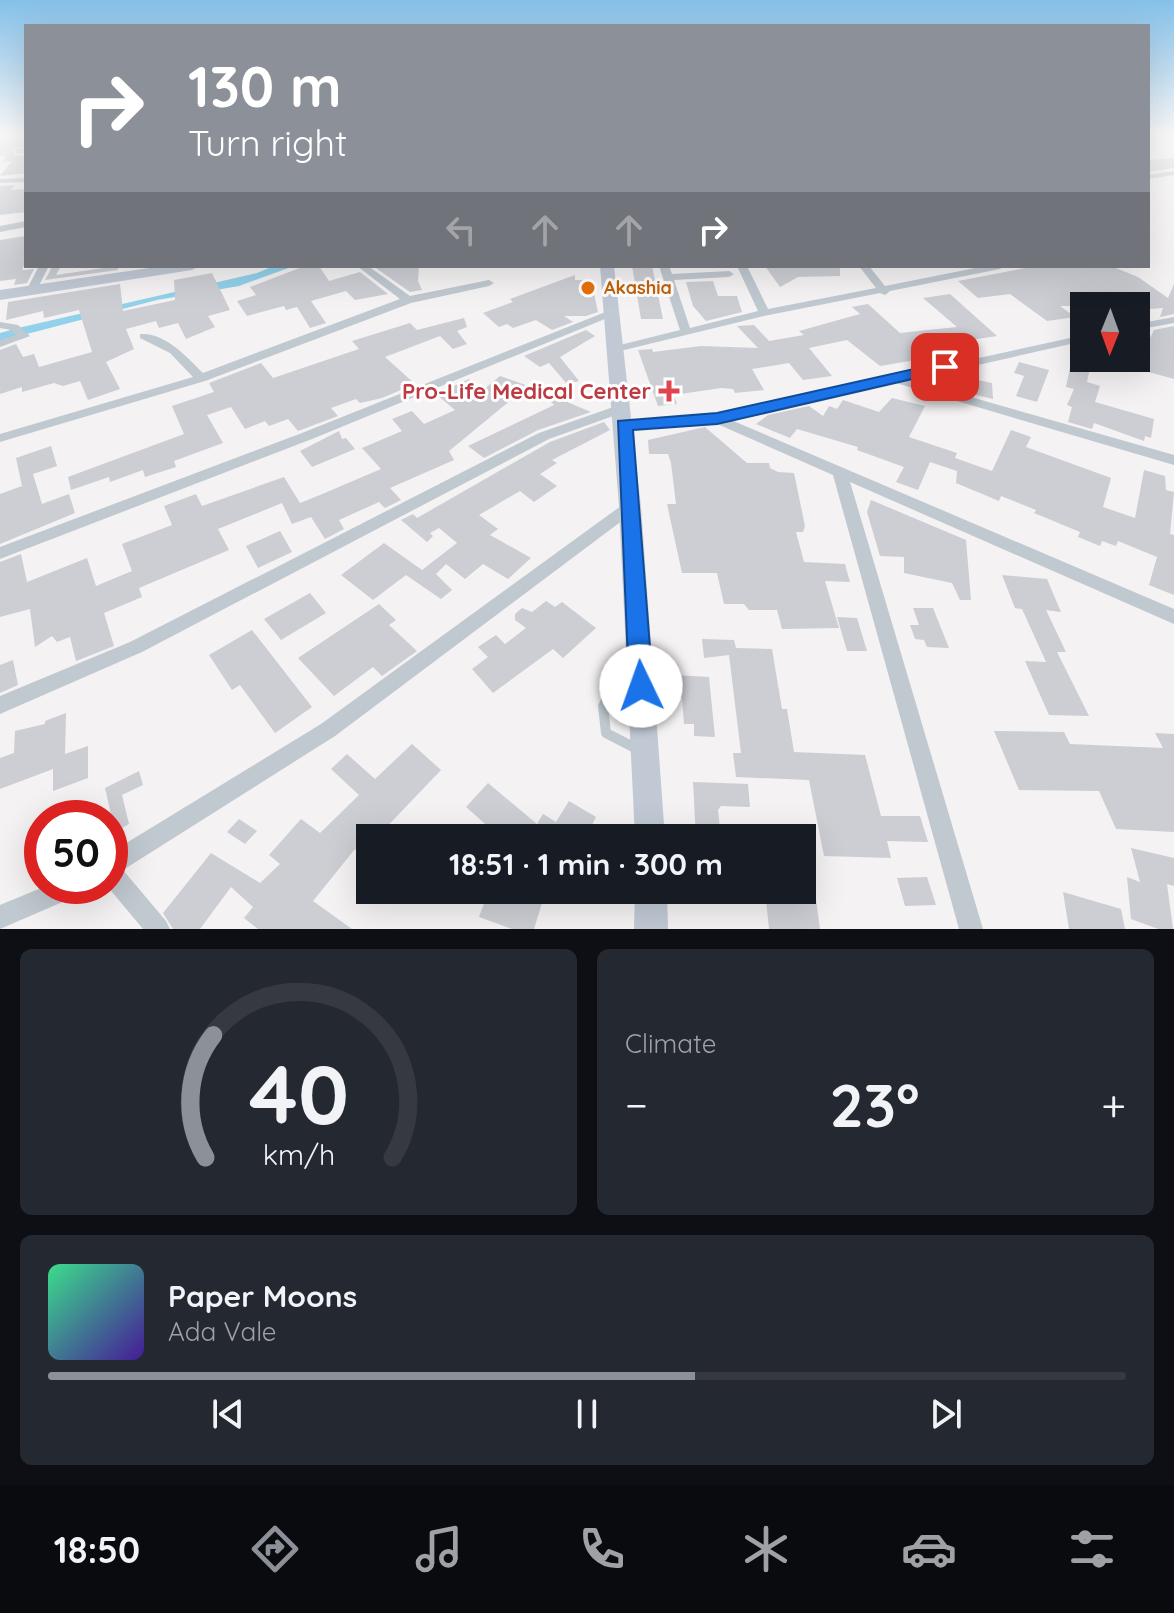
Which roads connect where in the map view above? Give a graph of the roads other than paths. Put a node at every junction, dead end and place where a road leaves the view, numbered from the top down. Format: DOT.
graph roads {
  1 [pos="24,180"];
  2 [pos="0,181"];
  3 [pos="24,224"];
  4 [pos="0,229"];
  5 [pos="43,268"];
  6 [pos="179,268"];
  7 [pos="365,268"];
  8 [pos="607,268"];
  9 [pos="743,268"];
  10 [pos="866,268"];
  11 [pos="991,268"];
  12 [pos="666,272"];
  13 [pos="729,274"];
  14 [pos="489,283"];
  15 [pos="31,291"];
  16 [pos="885,292"];
  17 [pos="0,295"];
  18 [pos="408,300"];
  19 [pos="613,312"];
  20 [pos="764,313"];
  21 [pos="1174,320"];
  22 [pos="1150,324"];
  23 [pos="0,325"];
  24 [pos="686,332"];
  25 [pos="144,336"];
  26 [pos="1070,341"];
  27 [pos="0,344"];
  28 [pos="616,349"];
  29 [pos="201,378"];
  30 [pos="889,378"];
  31 [pos="623,417"];
  32 [pos="717,419"];
  33 [pos="0,438"];
  34 [pos="1174,460"];
  35 [pos="840,473"];
  36 [pos="630,507"];
  37 [pos="0,553"];
  38 [pos="1174,617"];
  39 [pos="641,686"];
  40 [pos="0,705"];
  41 [pos="645,752"];
  42 [pos="649,824"];
  43 [pos="128,855"];
  44 [pos="128,893"];
  45 [pos="31,904"];
  46 [pos="651,904"];
  47 [pos="0,917"];
  48 [pos="158,929"];
  49 [pos="651,929"];
  50 [pos="971,929"];
  1 -- 2 [label="street"];
  3 -- 4 [label="street"];
  5 -- 15 [label="street"];
  6 -- 15 [label="main road"];
  7 -- 18 [label="street"];
  8 -- 19 [label="main road"];
  9 -- 20 [label="street"];
  10 -- 16 [label="street"];
  11 -- 16 [label="street"];
  12 -- 13 [label="street"];
  12 -- 24 [label="street"];
  14 -- 18 [label="street"];
  15 -- 17 [label="main road"];
  16 -- 20 [label="street"];
  18 -- 29 [label="street"];
  19 -- 28 [label="main road"];
  19 -- 37 [label="street"];
  20 -- 24 [label="street"];
  21 -- 22 [label="street"];
  23 -- 27 [label="street"];
  24 -- 28 [label="street"];
  25 -- 29 [label="street"];
  26 -- 30 [label="street"];
  28 -- 31 [label="main road"];
  29 -- 33 [label="street"];
  30 -- 32 [label="street"];
  30 -- 34 [label="street"];
  31 -- 32 [label="street"];
  31 -- 36 [label="main road"];
  31 -- 40 [label="street"];
  32 -- 35 [label="street"];
  35 -- 38 [label="street"];
  35 -- 50 [label="street"];
  36 -- 39 [label="main road"];
  36 -- 43 [label="street"];
  39 -- 41 [label="main road"];
  39 -- 41 [label="lane"];
  41 -- 42 [label="main road"];
  44 -- 48 [label="street"];
  45 -- 47 [label="street"];
  46 -- 49 [label="main road"];
}
